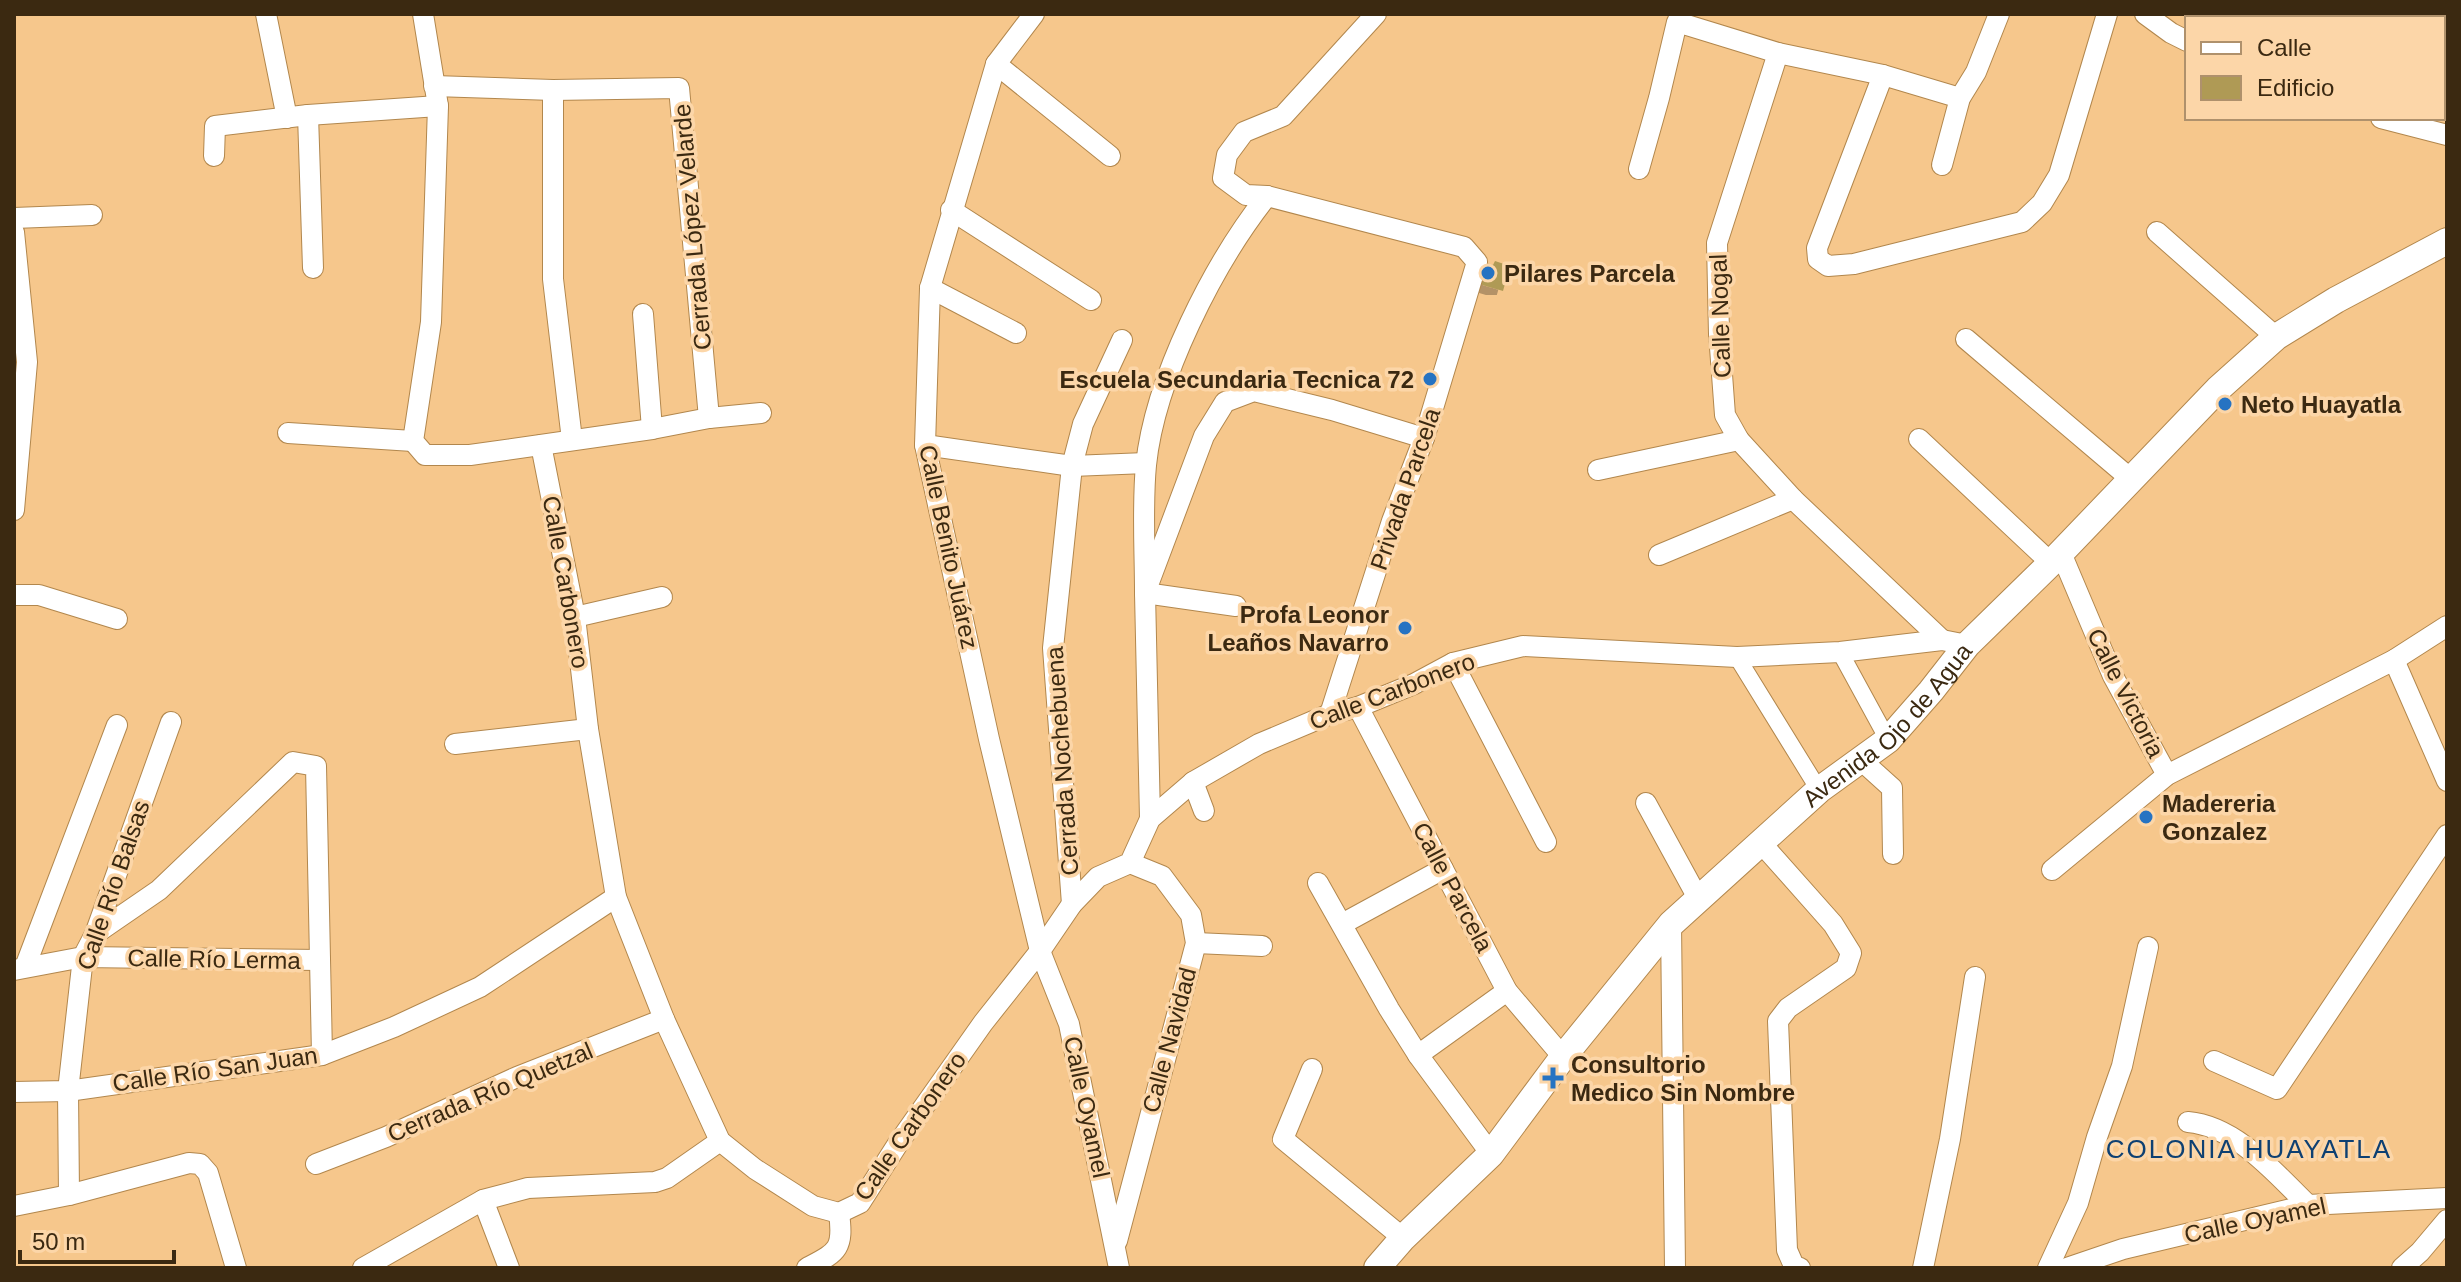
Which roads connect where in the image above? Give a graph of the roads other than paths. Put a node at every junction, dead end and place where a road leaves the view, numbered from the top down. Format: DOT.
graph roads {
  1 [pos="266,14"];
  2 [pos="423,14"];
  3 [pos="1034,14"];
  4 [pos="1376,14"];
  5 [pos="1999,14"];
  6 [pos="2107,14"];
  7 [pos="2145,14"];
  8 [pos="2185,40"];
  9 [pos="1778,53"];
  10 [pos="996,64"];
  11 [pos="1883,75"];
  12 [pos="553,90"];
  13 [pos="436,96"];
  14 [pos="1960,98"];
  15 [pos="298,117"];
  16 [pos="2389,120"];
  17 [pos="2447,135"];
  18 [pos="214,156"];
  19 [pos="1110,156"];
  20 [pos="1942,165"];
  21 [pos="1639,169"];
  22 [pos="1267,196"];
  23 [pos="951,210"];
  24 [pos="92,215"];
  25 [pos="14,218"];
  26 [pos="14,232"];
  27 [pos="2157,232"];
  28 [pos="2447,241"];
  29 [pos="313,268"];
  30 [pos="930,288"];
  31 [pos="1091,300"];
  32 [pos="643,314"];
  33 [pos="1016,333"];
  34 [pos="2276,337"];
  35 [pos="1966,339"];
  36 [pos="1122,340"];
  37 [pos="761,413"];
  38 [pos="709,418"];
  39 [pos="652,429"];
  40 [pos="288,433"];
  41 [pos="1424,438"];
  42 [pos="1919,439"];
  43 [pos="572,440"];
  44 [pos="1739,440"];
  45 [pos="413,441"];
  46 [pos="541,445"];
  47 [pos="925,445"];
  48 [pos="1146,463"];
  49 [pos="1072,466"];
  50 [pos="1598,470"];
  51 [pos="2132,480"];
  52 [pos="1793,499"];
  53 [pos="14,510"];
  54 [pos="1659,555"];
  55 [pos="2056,558"];
  56 [pos="1145,593"];
  57 [pos="14,595"];
  58 [pos="662,597"];
  59 [pos="1236,606"];
  60 [pos="575,617"];
  61 [pos="117,619"];
  62 [pos="2447,626"];
  63 [pos="1954,642"];
  64 [pos="1840,652"];
  65 [pos="1737,657"];
  66 [pos="2394,660"];
  67 [pos="1453,663"];
  68 [pos="1358,707"];
  69 [pos="1330,714"];
  70 [pos="171,722"];
  71 [pos="117,725"];
  72 [pos="588,729"];
  73 [pos="1888,740"];
  74 [pos="455,744"];
  75 [pos="1861,760"];
  76 [pos="2167,775"];
  77 [pos="2447,781"];
  78 [pos="1193,782"];
  79 [pos="1819,790"];
  80 [pos="1646,803"];
  81 [pos="1204,811"];
  82 [pos="1150,819"];
  83 [pos="2447,835"];
  84 [pos="1546,842"];
  85 [pos="1762,844"];
  86 [pos="1893,854"];
  87 [pos="1130,863"];
  88 [pos="1443,869"];
  89 [pos="2052,870"];
  90 [pos="1318,883"];
  91 [pos="616,897"];
  92 [pos="1699,900"];
  93 [pos="1072,904"];
  94 [pos="1342,924"];
  95 [pos="1671,924"];
  96 [pos="95,934"];
  97 [pos="1196,943"];
  98 [pos="1262,946"];
  99 [pos="2148,947"];
  100 [pos="1040,951"];
  101 [pos="83,957"];
  102 [pos="320,960"];
  103 [pos="19,969"];
  104 [pos="1975,977"];
  105 [pos="1507,991"];
  106 [pos="664,1019"];
  107 [pos="322,1055"];
  108 [pos="1418,1055"];
  109 [pos="1563,1057"];
  110 [pos="2214,1061"];
  111 [pos="1312,1069"];
  112 [pos="68,1091"];
  113 [pos="14,1092"];
  114 [pos="2188,1122"];
  115 [pos="720,1141"];
  116 [pos="1491,1154"];
  117 [pos="316,1164"];
  118 [pos="69,1195"];
  119 [pos="2447,1198"];
  120 [pos="483,1200"];
  121 [pos="2308,1205"];
  122 [pos="14,1206"];
  123 [pos="839,1213"];
  124 [pos="2447,1220"];
  125 [pos="1403,1238"];
  126 [pos="1116,1245"];
  127 [pos="2123,1249"];
  128 [pos="236,1268"];
  129 [pos="363,1268"];
  130 [pos="509,1268"];
  131 [pos="807,1268"];
  132 [pos="1119,1268"];
  133 [pos="1377,1268"];
  134 [pos="1675,1268"];
  135 [pos="1800,1268"];
  136 [pos="1923,1268"];
  137 [pos="2048,1268"];
  138 [pos="2067,1268"];
  139 [pos="2112,1268"];
  140 [pos="2402,1268"];
  1 -- 15 [label="street"];
  2 -- 13 [label="street"];
  3 -- 10 [label="street, Calle Benito Juárez"];
  4 -- 22 [label="street"];
  5 -- 14 [label="street"];
  6 -- 11 [label="street"];
  7 -- 8 [label="street"];
  9 -- 11 [label="street"];
  9 -- 21 [label="street"];
  9 -- 44 [label="street, Calle Nogal"];
  10 -- 19 [label="street"];
  10 -- 23 [label="street, Calle Benito Juárez"];
  11 -- 14 [label="street"];
  12 -- 13 [label="street, Cerrada López Velarde"];
  12 -- 38 [label="street, Cerrada López Velarde"];
  12 -- 43 [label="street"];
  13 -- 15 [label="street, Cerrada López Velarde"];
  13 -- 45 [label="street"];
  14 -- 20 [label="street"];
  15 -- 18 [label="street, Cerrada López Velarde"];
  15 -- 29 [label="street"];
  16 -- 17 [label="street"];
  22 -- 41 [label="street, Privada Parcela"];
  22 -- 48 [label="street"];
  23 -- 30 [label="street, Calle Benito Juárez"];
  23 -- 31 [label="street"];
  24 -- 25 [label="street"];
  26 -- 53 [label="street"];
  27 -- 34 [label="street"];
  28 -- 34 [label="street, Avenida Ojo de Agua"];
  30 -- 33 [label="street"];
  30 -- 47 [label="street, Calle Benito Juárez"];
  32 -- 39 [label="street"];
  34 -- 51 [label="street, Avenida Ojo de Agua"];
  35 -- 51 [label="street"];
  36 -- 49 [label="street, Cerrada Nochebuena"];
  37 -- 38 [label="street"];
  38 -- 39 [label="street"];
  39 -- 43 [label="street"];
  40 -- 45 [label="street"];
  41 -- 56 [label="street"];
  41 -- 69 [label="street, Privada Parcela"];
  42 -- 55 [label="street"];
  43 -- 46 [label="street"];
  44 -- 50 [label="street"];
  44 -- 52 [label="street, Calle Nogal"];
  45 -- 46 [label="street"];
  46 -- 60 [label="street, Calle Carbonero"];
  47 -- 49 [label="street"];
  47 -- 100 [label="street, Calle Benito Juárez"];
  48 -- 49 [label="street"];
  48 -- 56 [label="street"];
  49 -- 93 [label="street, Cerrada Nochebuena"];
  51 -- 55 [label="street, Avenida Ojo de Agua"];
  52 -- 54 [label="street"];
  52 -- 63 [label="street, Calle Nogal"];
  55 -- 63 [label="street, Avenida Ojo de Agua"];
  55 -- 76 [label="street, Calle Victoria"];
  56 -- 59 [label="street"];
  56 -- 82 [label="street"];
  57 -- 61 [label="street"];
  58 -- 60 [label="street"];
  60 -- 72 [label="street, Calle Carbonero"];
  62 -- 66 [label="street, Calle Victoria"];
  63 -- 64 [label="street, Calle Carbonero"];
  63 -- 73 [label="street, Avenida Ojo de Agua"];
  64 -- 65 [label="street, Calle Carbonero"];
  64 -- 73 [label="street"];
  65 -- 67 [label="street, Calle Carbonero"];
  65 -- 79 [label="street"];
  66 -- 76 [label="street, Calle Victoria"];
  66 -- 77 [label="street"];
  67 -- 68 [label="street, Calle Carbonero"];
  67 -- 84 [label="street"];
  68 -- 69 [label="street, Calle Carbonero"];
  68 -- 88 [label="street, Calle Parcela"];
  69 -- 78 [label="street, Calle Carbonero"];
  70 -- 96 [label="street, Calle Río Balsas"];
  71 -- 103 [label="street"];
  72 -- 74 [label="street"];
  72 -- 91 [label="street, Calle Carbonero"];
  73 -- 75 [label="street, Avenida Ojo de Agua"];
  75 -- 79 [label="street, Avenida Ojo de Agua"];
  75 -- 86 [label="street"];
  76 -- 89 [label="street"];
  78 -- 81 [label="street"];
  78 -- 82 [label="street, Calle Carbonero"];
  79 -- 85 [label="street, Avenida Ojo de Agua"];
  80 -- 92 [label="street"];
  82 -- 87 [label="street, Calle Carbonero"];
  83 -- 110 [label="street"];
  85 -- 92 [label="street, Avenida Ojo de Agua"];
  85 -- 135 [label="street"];
  87 -- 93 [label="street, Calle Carbonero"];
  87 -- 97 [label="street, Calle Navidad"];
  88 -- 94 [label="street"];
  88 -- 105 [label="street, Calle Parcela"];
  90 -- 94 [label="street"];
  91 -- 106 [label="street, Calle Carbonero"];
  91 -- 107 [label="street, Calle Río San Juan"];
  92 -- 95 [label="street, Avenida Ojo de Agua"];
  93 -- 100 [label="street, Calle Carbonero"];
  94 -- 108 [label="street"];
  95 -- 109 [label="street, Avenida Ojo de Agua"];
  95 -- 134 [label="street"];
  96 -- 101 [label="street, Calle Río Balsas"];
  96 -- 102 [label="street"];
  97 -- 98 [label="street"];
  97 -- 126 [label="street, Calle Navidad"];
  99 -- 137 [label="street"];
  100 -- 123 [label="street, Calle Carbonero"];
  100 -- 126 [label="street, Calle Oyamel"];
  101 -- 102 [label="street, Calle Río Lerma"];
  101 -- 103 [label="street, Calle Río Lerma"];
  101 -- 112 [label="street, Calle Río Balsas"];
  102 -- 107 [label="street"];
  104 -- 136 [label="street"];
  105 -- 108 [label="street"];
  105 -- 109 [label="street, Calle Parcela"];
  106 -- 115 [label="street, Calle Carbonero"];
  106 -- 117 [label="street, Cerrada Río Quetzal"];
  107 -- 112 [label="street, Calle Río San Juan"];
  108 -- 116 [label="street"];
  109 -- 116 [label="street, Avenida Ojo de Agua"];
  111 -- 125 [label="street"];
  112 -- 113 [label="street, Calle Río San Juan"];
  112 -- 118 [label="street, Calle Río Balsas"];
  114 -- 121 [label="street"];
  115 -- 120 [label="street"];
  115 -- 123 [label="street, Calle Carbonero"];
  116 -- 125 [label="street, Avenida Ojo de Agua"];
  118 -- 122 [label="street"];
  118 -- 128 [label="street"];
  119 -- 121 [label="street, Calle Oyamel"];
  120 -- 129 [label="street"];
  120 -- 130 [label="street"];
  121 -- 127 [label="street, Calle Oyamel"];
  123 -- 131 [label="street"];
  124 -- 140 [label="street"];
  125 -- 133 [label="street, Avenida Ojo de Agua"];
  126 -- 132 [label="street, Calle Oyamel"];
  127 -- 138 [label="street, Calle Oyamel"];
  127 -- 139 [label="street"];
}
